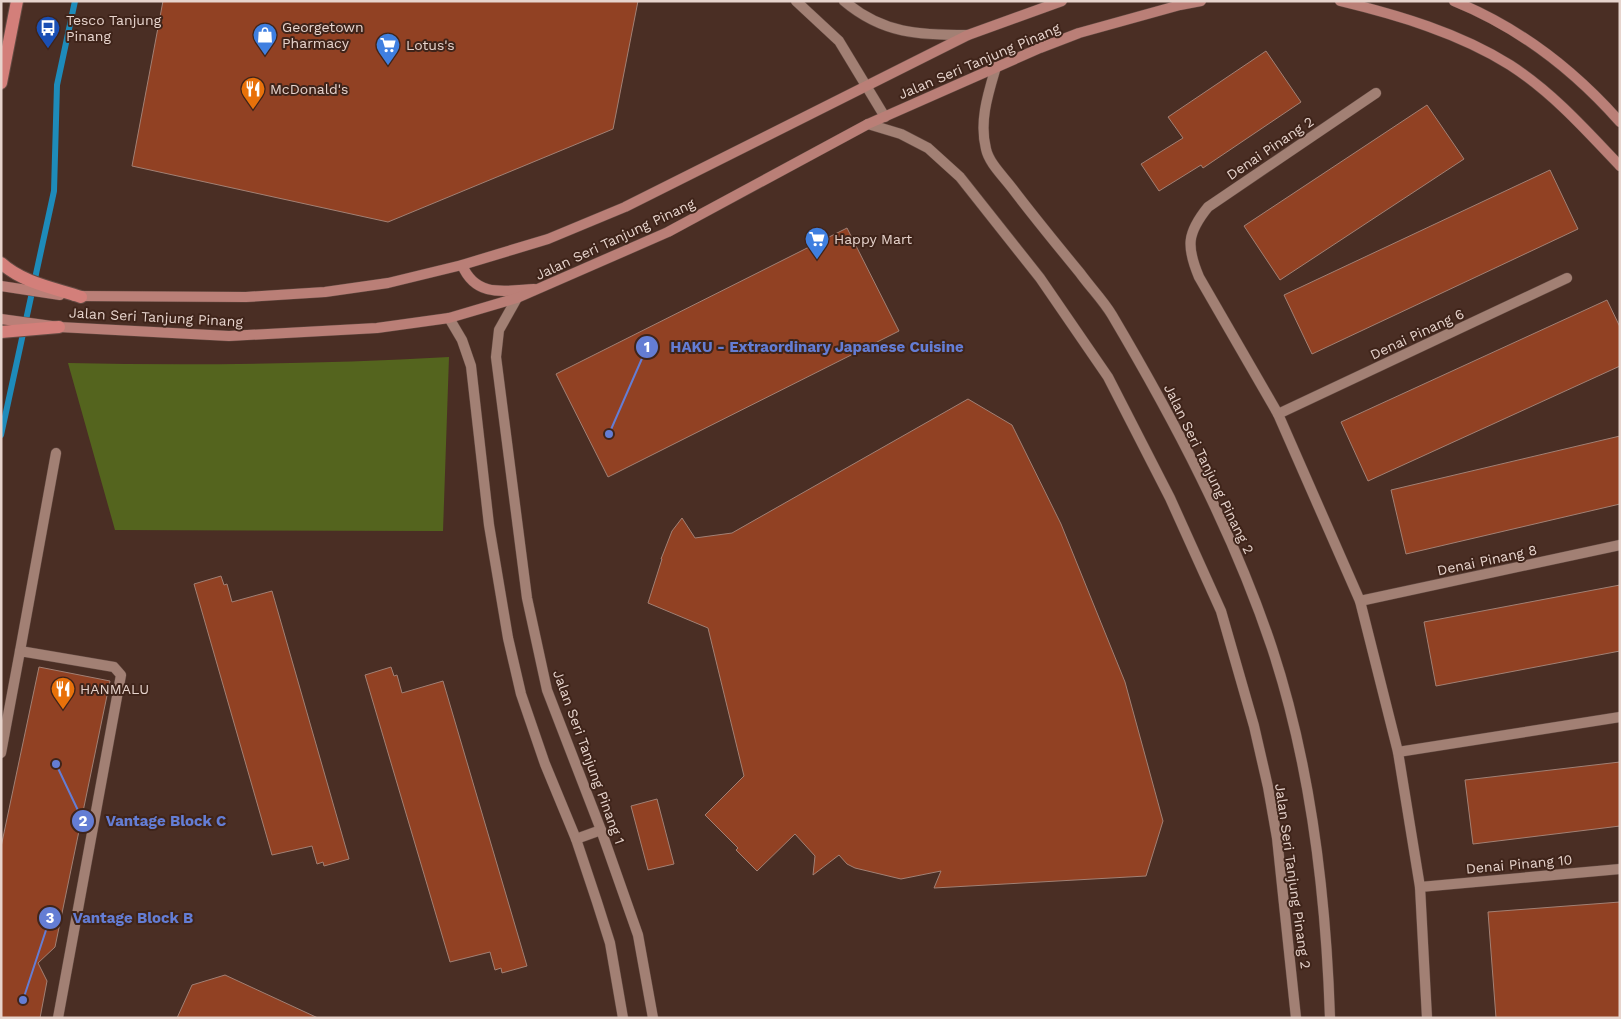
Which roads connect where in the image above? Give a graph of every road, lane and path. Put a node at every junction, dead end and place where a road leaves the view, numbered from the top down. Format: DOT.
graph roads {
  1 [pos="17,1"];
  2 [pos="796,1"];
  3 [pos="844,1"];
  4 [pos="1062,1"];
  5 [pos="1201,1"];
  6 [pos="1340,1"];
  7 [pos="1454,1"];
  8 [pos="968,35"];
  9 [pos="996,67"];
  10 [pos="1,83"];
  11 [pos="867,85"];
  12 [pos="1376,93"];
  13 [pos="885,117"];
  14 [pos="1620,122"];
  15 [pos="868,124"];
  16 [pos="1620,166"];
  17 [pos="1,264"];
  18 [pos="462,266"];
  19 [pos="1567,278"];
  20 [pos="1,286"];
  21 [pos="544,288"];
  22 [pos="53,290"];
  23 [pos="81,296"];
  24 [pos="517,298"];
  25 [pos="1,318"];
  26 [pos="449,318"];
  27 [pos="52,325"];
  28 [pos="1,332"];
  29 [pos="1278,414"];
  30 [pos="56,453"];
  31 [pos="1620,545"];
  32 [pos="1360,601"];
  33 [pos="20,651"];
  34 [pos="1620,717"];
  35 [pos="1398,752"];
  36 [pos="1,753"];
  37 [pos="601,830"];
  38 [pos="576,839"];
  39 [pos="1620,869"];
  40 [pos="1420,887"];
  41 [pos="58,1018"];
  42 [pos="623,1018"];
  43 [pos="653,1018"];
  44 [pos="1296,1018"];
  45 [pos="1330,1018"];
  46 [pos="1427,1018"];
  1 -- 10 [label="main road"];
  2 -- 11 [label="street"];
  3 -- 8 [label="street"];
  4 -- 8 [label="main road, Jalan Seri Tanjung Pinang"];
  5 -- 9 [label="main road, Jalan Seri Tanjung Pinang"];
  6 -- 16 [label="main road"];
  7 -- 14 [label="main road"];
  8 -- 11 [label="main road, Jalan Seri Tanjung Pinang"];
  9 -- 13 [label="main road, Jalan Seri Tanjung Pinang"];
  9 -- 45 [label="street, Jalan Seri Tanjung Pinang 2"];
  11 -- 13 [label="street"];
  11 -- 18 [label="main road, Jalan Seri Tanjung Pinang"];
  12 -- 29 [label="street, Denai Pinang 2"];
  13 -- 15 [label="main road, Jalan Seri Tanjung Pinang"];
  15 -- 21 [label="main road, Jalan Seri Tanjung Pinang"];
  15 -- 44 [label="street, Jalan Seri Tanjung Pinang 2"];
  17 -- 22 [label="main road"];
  18 -- 21 [label="main road"];
  18 -- 23 [label="main road, Jalan Seri Tanjung Pinang"];
  19 -- 29 [label="street, Denai Pinang 6"];
  20 -- 22 [label="main road, Jalan Seri Tanjung Pinang"];
  21 -- 24 [label="main road, Jalan Seri Tanjung Pinang"];
  22 -- 23 [label="main road"];
  24 -- 26 [label="main road, Jalan Seri Tanjung Pinang"];
  24 -- 37 [label="street, Jalan Seri Tanjung Pinang 1"];
  25 -- 27 [label="main road, Jalan Seri Tanjung Pinang"];
  26 -- 27 [label="main road, Jalan Seri Tanjung Pinang"];
  26 -- 38 [label="street"];
  27 -- 28 [label="main road"];
  29 -- 32 [label="street"];
  30 -- 33 [label="street"];
  31 -- 32 [label="street, Denai Pinang 8"];
  32 -- 35 [label="street"];
  33 -- 36 [label="street"];
  33 -- 41 [label="street"];
  34 -- 35 [label="street"];
  35 -- 40 [label="street"];
  37 -- 38 [label="street"];
  37 -- 43 [label="street, Jalan Seri Tanjung Pinang 1"];
  38 -- 42 [label="street"];
  39 -- 40 [label="street, Denai Pinang 10"];
  40 -- 46 [label="street"];
}
